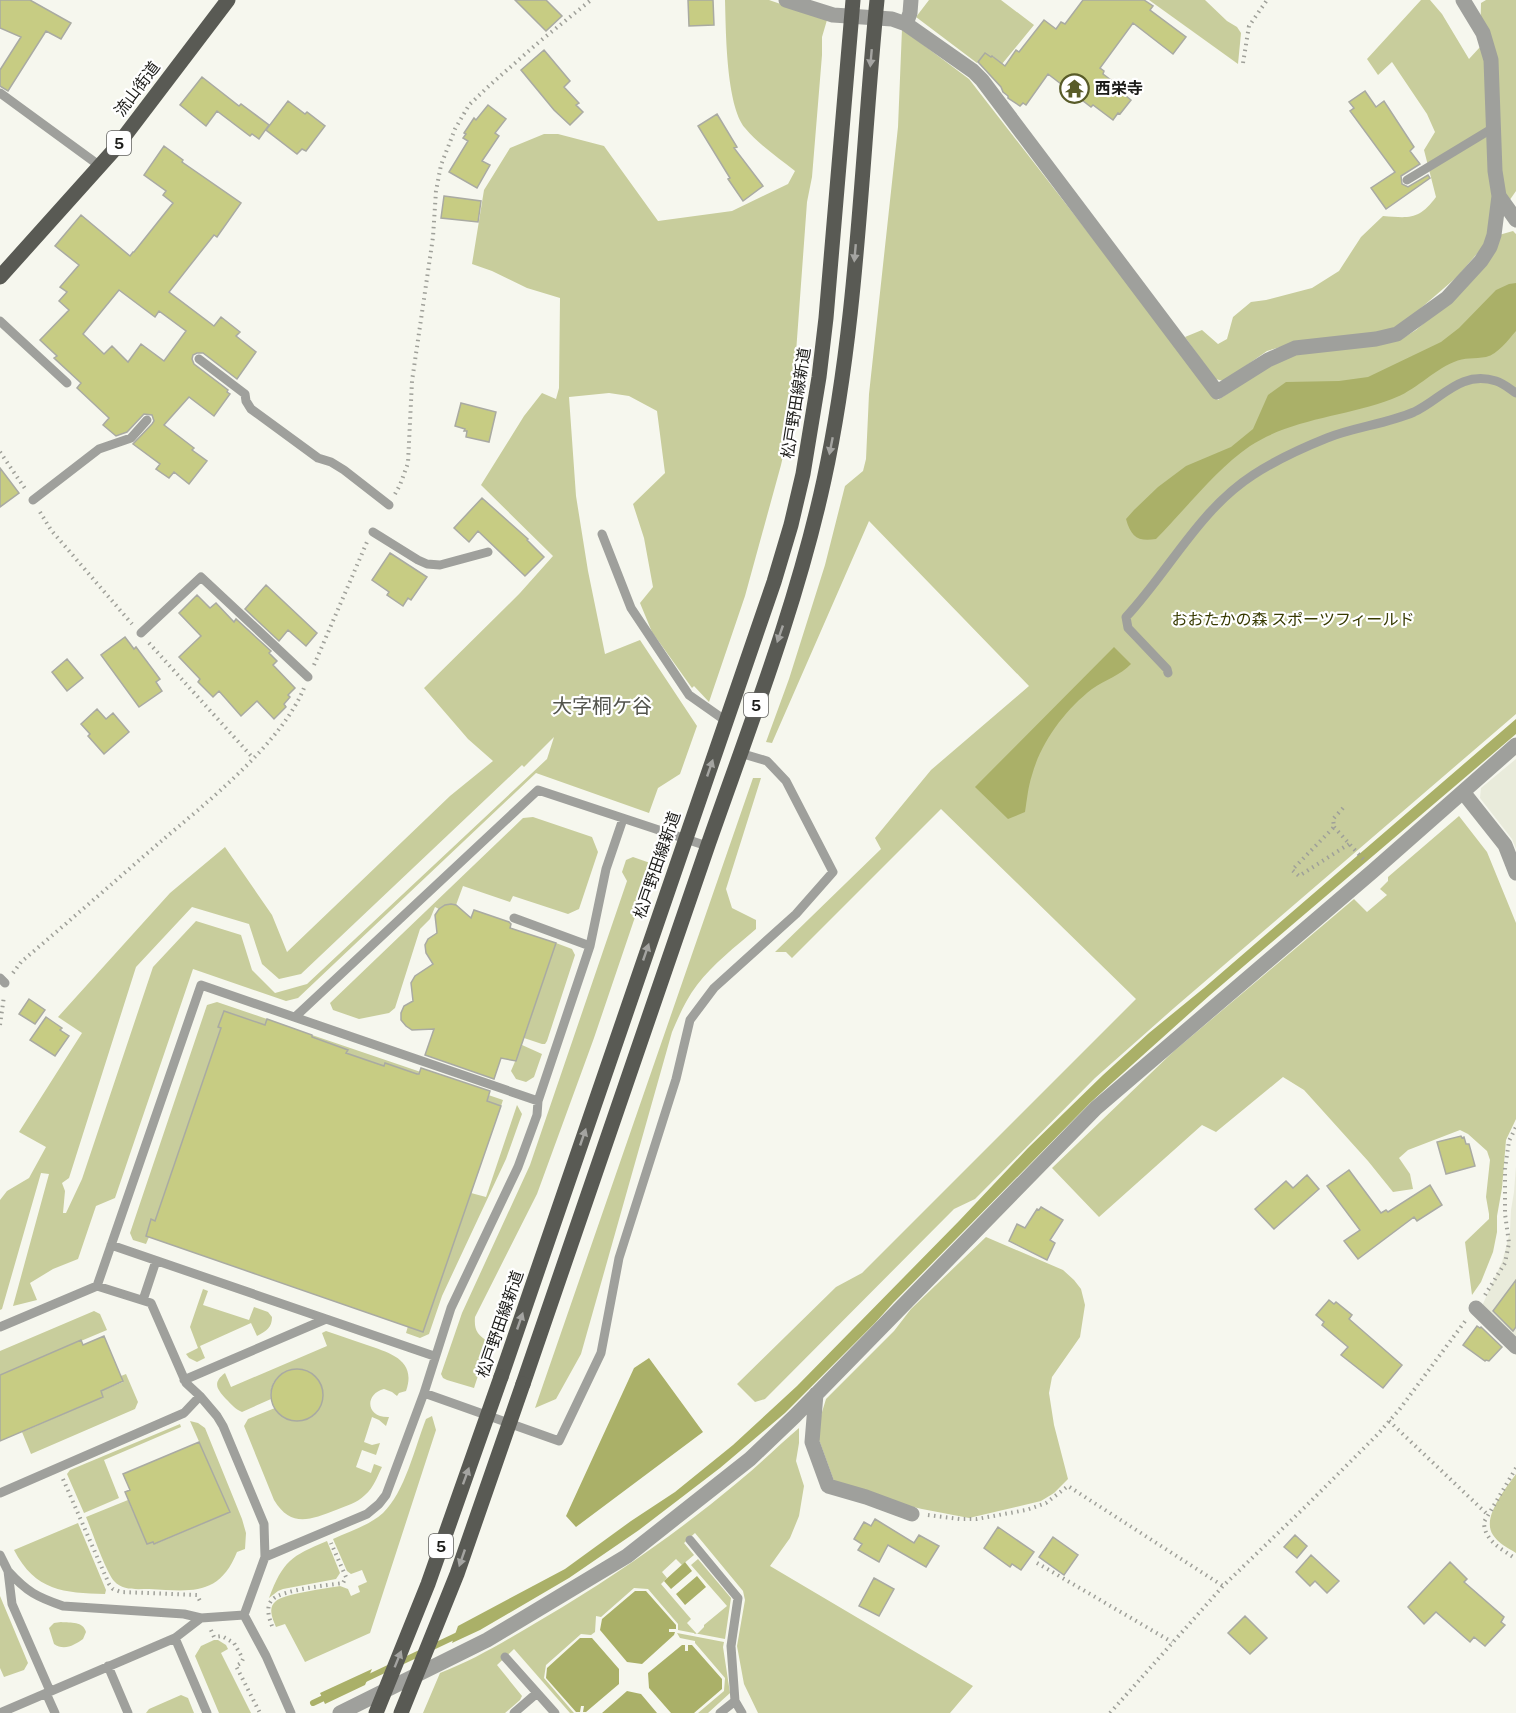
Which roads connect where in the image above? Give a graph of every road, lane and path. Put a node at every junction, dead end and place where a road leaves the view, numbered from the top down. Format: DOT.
graph roads {
  1 [pos="228,0"];
  2 [pos="591,0"];
  3 [pos="786,0"];
  4 [pos="854,0"];
  5 [pos="876,0"];
  6 [pos="911,0"];
  7 [pos="1267,0"];
  8 [pos="1462,0"];
  9 [pos="852,18"];
  10 [pos="875,19"];
  11 [pos="906,24"];
  12 [pos="1243,63"];
  13 [pos="0,93"];
  14 [pos="1493,128"];
  15 [pos="100,166"];
  16 [pos="1407,180"];
  17 [pos="1499,196"];
  18 [pos="1516,220"];
  19 [pos="0,277"];
  20 [pos="0,321"];
  21 [pos="199,359"];
  22 [pos="67,383"];
  23 [pos="1516,393"];
  24 [pos="147,420"];
  25 [pos="0,452"];
  26 [pos="33,500"];
  27 [pos="389,505"];
  28 [pos="373,532"];
  29 [pos="602,534"];
  30 [pos="488,552"];
  31 [pos="141,633"];
  32 [pos="1168,673"];
  33 [pos="308,676"];
  34 [pos="726,721"];
  35 [pos="1516,745"];
  36 [pos="740,753"];
  37 [pos="253,758"];
  38 [pos="1463,792"];
  39 [pos="1344,808"];
  40 [pos="623,819"];
  41 [pos="1334,827"];
  42 [pos="685,839"];
  43 [pos="1349,844"];
  44 [pos="707,846"];
  45 [pos="1356,851"];
  46 [pos="1516,873"];
  47 [pos="514,918"];
  48 [pos="590,946"];
  49 [pos="3,981"];
  50 [pos="295,1017"];
  51 [pos="0,1025"];
  52 [pos="538,1101"];
  53 [pos="1516,1127"];
  54 [pos="111,1245"];
  55 [pos="156,1261"];
  56 [pos="98,1286"];
  57 [pos="142,1300"];
  58 [pos="1476,1308"];
  59 [pos="326,1319"];
  60 [pos="0,1328"];
  61 [pos="1516,1347"];
  62 [pos="434,1356"];
  63 [pos="184,1380"];
  64 [pos="424,1393"];
  65 [pos="816,1394"];
  66 [pos="200,1396"];
  67 [pos="1389,1421"];
  68 [pos="58,1467"];
  69 [pos="1516,1468"];
  70 [pos="0,1493"];
  71 [pos="912,1514"];
  72 [pos="1487,1514"];
  73 [pos="326,1531"];
  74 [pos="690,1540"];
  75 [pos="0,1555"];
  76 [pos="265,1557"];
  77 [pos="1516,1559"];
  78 [pos="1037,1563"];
  79 [pos="8,1571"];
  80 [pos="1223,1586"];
  81 [pos="244,1615"];
  82 [pos="203,1618"];
  83 [pos="272,1626"];
  84 [pos="175,1638"];
  85 [pos="1172,1642"];
  86 [pos="506,1657"];
  87 [pos="108,1666"];
  88 [pos="48,1692"];
  89 [pos="537,1693"];
  90 [pos="735,1701"];
  91 [pos="0,1713"];
  92 [pos="55,1713"];
  93 [pos="128,1713"];
  94 [pos="207,1713"];
  95 [pos="260,1713"];
  96 [pos="291,1713"];
  97 [pos="340,1713"];
  98 [pos="376,1713"];
  99 [pos="401,1713"];
  100 [pos="514,1713"];
  101 [pos="555,1713"];
  102 [pos="720,1713"];
  103 [pos="742,1713"];
  104 [pos="1110,1713"];
  1 -- 15 [label="main road, 流山街道 / 5"];
  2 -- 27 [label="path"];
  3 -- 9 [label="street"];
  4 -- 9 [label="main road, 松戸野田線新道 / 5"];
  5 -- 10 [label="main road, 5"];
  6 -- 11 [label="street"];
  7 -- 12 [label="path"];
  8 -- 14 [label="street"];
  9 -- 10 [label="street"];
  9 -- 34 [label="main road, 松戸野田線新道 / 5"];
  10 -- 11 [label="street"];
  10 -- 36 [label="main road, 5, one-way"];
  11 -- 17 [label="street"];
  13 -- 15 [label="lane"];
  14 -- 16 [label="lane"];
  14 -- 17 [label="street"];
  15 -- 19 [label="main road, 流山街道 / 5"];
  17 -- 18 [label="street"];
  20 -- 22 [label="lane"];
  21 -- 27 [label="lane"];
  23 -- 32 [label="lane"];
  24 -- 26 [label="lane"];
  25 -- 26 [label="path"];
  26 -- 31 [label="path"];
  28 -- 30 [label="lane"];
  28 -- 33 [label="path"];
  29 -- 34 [label="lane"];
  31 -- 33 [label="lane"];
  31 -- 37 [label="path"];
  33 -- 37 [label="path"];
  42 -- 34 [label="main road, 松戸野田線新道 / 5, one-way"];
  35 -- 38 [label="street"];
  36 -- 44 [label="main road, 5"];
  36 -- 64 [label="lane"];
  37 -- 49 [label="path"];
  38 -- 46 [label="street"];
  38 -- 65 [label="street"];
  39 -- 41 [label="path"];
  40 -- 42 [label="lane"];
  40 -- 48 [label="lane"];
  40 -- 50 [label="lane"];
  41 -- 43 [label="path"];
  41 -- 43 [label="path"];
  42 -- 44 [label="lane"];
  98 -- 42 [label="main road, 松戸野田線新道 / 5, one-way, bridge"];
  43 -- 45 [label="path"];
  44 -- 99 [label="main road, 5, one-way, bridge"];
  47 -- 48 [label="lane"];
  48 -- 52 [label="lane"];
  49 -- 51 [label="path"];
  50 -- 52 [label="lane"];
  50 -- 54 [label="lane"];
  52 -- 62 [label="lane"];
  53 -- 58 [label="path"];
  54 -- 55 [label="lane"];
  54 -- 56 [label="lane"];
  55 -- 57 [label="lane"];
  55 -- 59 [label="lane"];
  56 -- 57 [label="lane"];
  56 -- 60 [label="lane"];
  57 -- 63 [label="lane"];
  58 -- 61 [label="street"];
  58 -- 67 [label="path"];
  59 -- 62 [label="lane"];
  59 -- 63 [label="lane"];
  62 -- 64 [label="lane"];
  63 -- 66 [label="lane"];
  64 -- 73 [label="lane"];
  65 -- 71 [label="street"];
  65 -- 97 [label="street"];
  66 -- 68 [label="lane"];
  66 -- 76 [label="lane"];
  67 -- 72 [label="path"];
  67 -- 80 [label="path"];
  68 -- 70 [label="lane"];
  68 -- 82 [label="path"];
  69 -- 72 [label="path"];
  71 -- 80 [label="path"];
  72 -- 77 [label="path"];
  73 -- 76 [label="lane"];
  73 -- 83 [label="path"];
  74 -- 90 [label="lane"];
  75 -- 79 [label="lane"];
  76 -- 81 [label="lane"];
  78 -- 85 [label="path"];
  79 -- 82 [label="lane"];
  79 -- 88 [label="lane"];
  80 -- 85 [label="path"];
  81 -- 82 [label="lane"];
  81 -- 96 [label="lane"];
  82 -- 84 [label="lane"];
  82 -- 95 [label="path"];
  84 -- 87 [label="lane"];
  84 -- 94 [label="lane"];
  85 -- 104 [label="path"];
  86 -- 89 [label="lane"];
  87 -- 88 [label="lane"];
  87 -- 93 [label="lane"];
  88 -- 91 [label="lane"];
  88 -- 92 [label="lane"];
  89 -- 100 [label="lane"];
  89 -- 101 [label="lane"];
  90 -- 102 [label="lane"];
  90 -- 103 [label="lane"];
}
